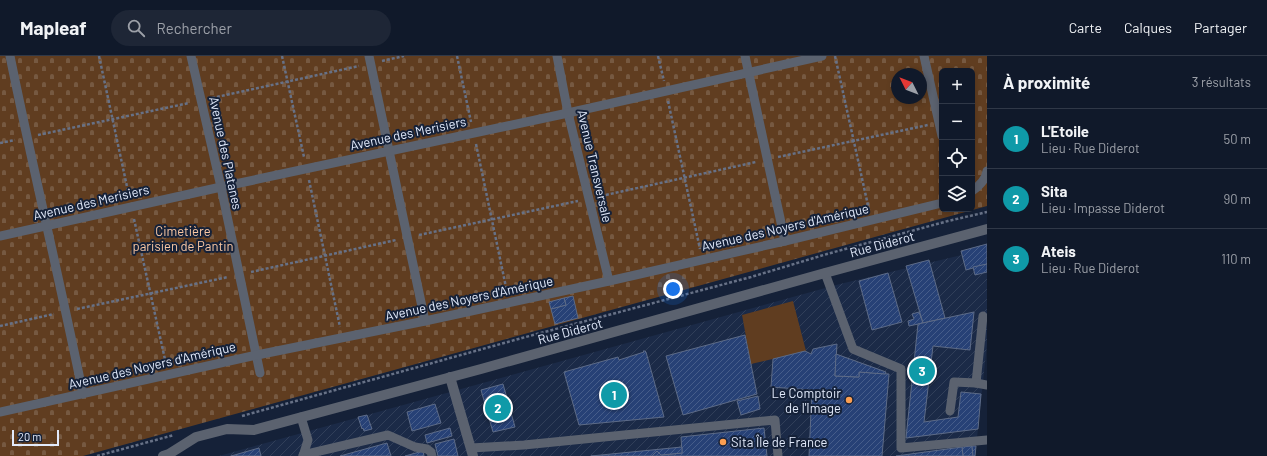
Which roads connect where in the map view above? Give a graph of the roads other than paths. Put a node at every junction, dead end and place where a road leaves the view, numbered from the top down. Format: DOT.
graph roads {
  1 [pos="10,56"];
  2 [pos="191,56"];
  3 [pos="369,56"];
  4 [pos="557,56"];
  5 [pos="745,56"];
  6 [pos="822,56"];
  7 [pos="924,56"];
  8 [pos="749,72"];
  9 [pos="568,113"];
  10 [pos="939,123"];
  11 [pos="389,150"];
  12 [pos="987,170"];
  13 [pos="221,187"];
  14 [pos="975,188"];
  15 [pos="939,203"];
  16 [pos="46,226"];
  17 [pos="987,229"];
  18 [pos="0,236"];
  19 [pos="786,241"];
  20 [pos="825,273"];
  21 [pos="609,281"];
  22 [pos="983,316"];
  23 [pos="425,321"];
  24 [pos="257,355"];
  25 [pos="260,373"];
  26 [pos="450,377"];
  27 [pos="976,383"];
  28 [pos="987,385"];
  29 [pos="83,394"];
  30 [pos="950,411"];
  31 [pos="0,412"];
  32 [pos="301,417"];
  33 [pos="987,440"];
  34 [pos="472,452"];
  35 [pos="163,456"];
  36 [pos="303,456"];
  37 [pos="432,456"];
  38 [pos="778,456"];
  1 -- 16 [label="lane"];
  2 -- 13 [label="lane, Avenue des Platanes"];
  3 -- 11 [label="lane"];
  4 -- 9 [label="lane, Avenue Transversale"];
  5 -- 8 [label="lane"];
  6 -- 8 [label="lane, Avenue des Merisiers"];
  7 -- 10 [label="lane"];
  8 -- 9 [label="lane, Avenue des Merisiers"];
  8 -- 19 [label="lane"];
  9 -- 11 [label="lane, Avenue des Merisiers"];
  9 -- 21 [label="lane, Avenue Transversale"];
  11 -- 13 [label="lane, Avenue des Merisiers"];
  11 -- 23 [label="lane"];
  12 -- 14 [label="lane"];
  13 -- 16 [label="lane, Avenue des Merisiers"];
  13 -- 24 [label="lane, Avenue des Platanes"];
  15 -- 19 [label="lane, Avenue des Noyers d'Amérique"];
  16 -- 18 [label="lane, Avenue des Merisiers"];
  16 -- 29 [label="lane"];
  17 -- 20 [label="street, Rue Diderot"];
  19 -- 21 [label="lane, Avenue des Noyers d'Amérique"];
  20 -- 26 [label="street, Rue Diderot"];
  20 -- 33 [label="lane"];
  21 -- 23 [label="lane, Avenue des Noyers d'Amérique"];
  22 -- 27 [label="lane"];
  23 -- 24 [label="lane, Avenue des Noyers d'Amérique"];
  24 -- 25 [label="lane, Avenue des Platanes"];
  24 -- 29 [label="lane, Avenue des Noyers d'Amérique"];
  26 -- 32 [label="street, Rue Diderot"];
  26 -- 34 [label="street"];
  27 -- 28 [label="lane"];
  27 -- 30 [label="lane"];
  29 -- 31 [label="lane, Avenue des Noyers d'Amérique"];
  32 -- 35 [label="street, Rue Diderot"];
  32 -- 36 [label="lane"];
  34 -- 38 [label="lane"];
  36 -- 37 [label="lane"];
}
